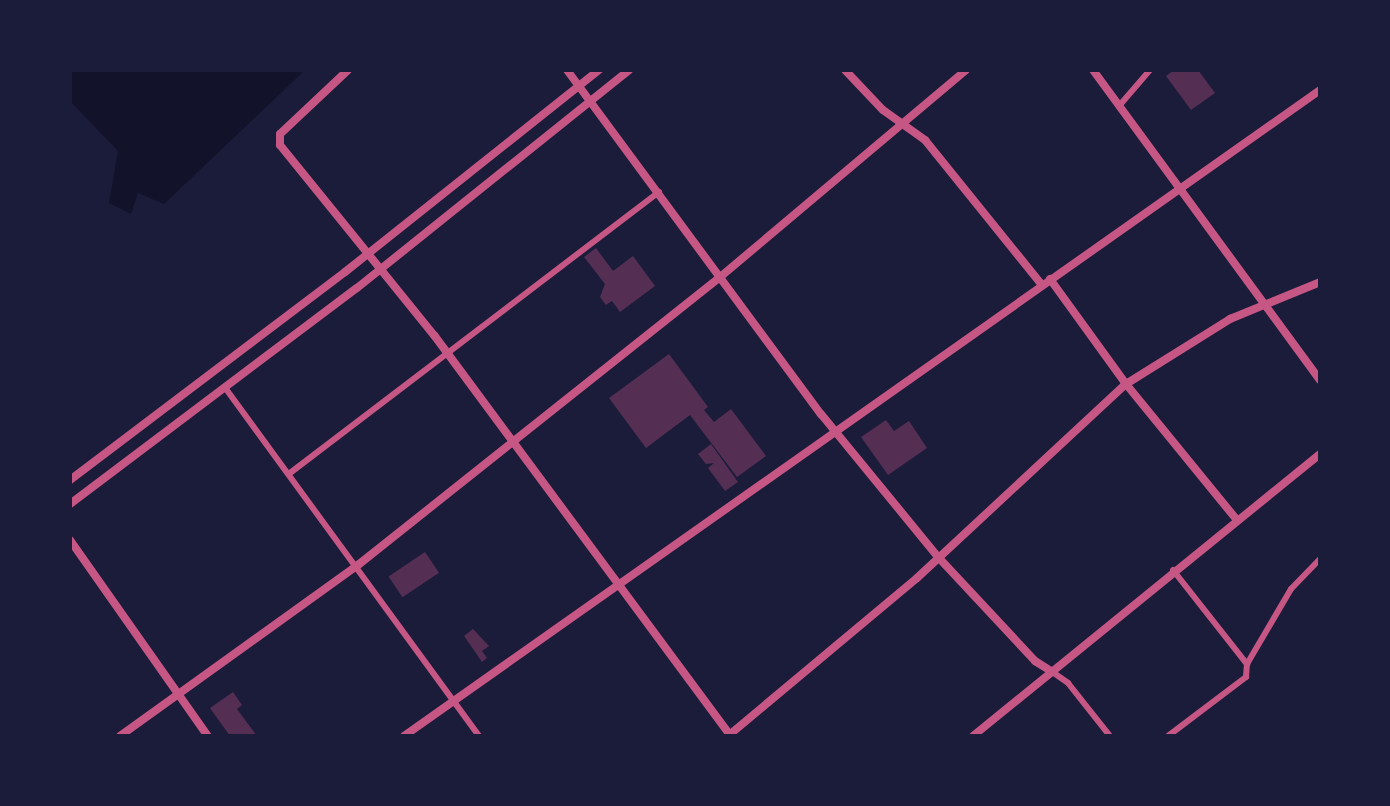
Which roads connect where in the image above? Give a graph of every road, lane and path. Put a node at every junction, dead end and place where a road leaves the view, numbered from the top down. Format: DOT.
graph roads {
  1 [pos="348,70"];
  2 [pos="567,70"];
  3 [pos="599,70"];
  4 [pos="629,70"];
  5 [pos="845,70"];
  6 [pos="966,70"];
  7 [pos="1093,70"];
  8 [pos="1150,70"];
  9 [pos="580,86"];
  10 [pos="1320,90"];
  11 [pos="592,101"];
  12 [pos="1119,106"];
  13 [pos="902,123"];
  14 [pos="1178,190"];
  15 [pos="659,192"];
  16 [pos="370,253"];
  17 [pos="382,268"];
  18 [pos="719,278"];
  19 [pos="1046,282"];
  20 [pos="1320,282"];
  21 [pos="1261,304"];
  22 [pos="448,354"];
  23 [pos="1320,380"];
  24 [pos="1126,384"];
  25 [pos="226,389"];
  26 [pos="835,430"];
  27 [pos="513,441"];
  28 [pos="1320,454"];
  29 [pos="290,473"];
  30 [pos="70,480"];
  31 [pos="70,504"];
  32 [pos="1236,519"];
  33 [pos="70,540"];
  34 [pos="939,558"];
  35 [pos="1320,559"];
  36 [pos="358,565"];
  37 [pos="1173,570"];
  38 [pos="620,584"];
  39 [pos="1247,664"];
  40 [pos="1051,671"];
  41 [pos="179,694"];
  42 [pos="455,701"];
  43 [pos="120,736"];
  44 [pos="208,736"];
  45 [pos="404,736"];
  46 [pos="479,736"];
  47 [pos="729,736"];
  48 [pos="973,736"];
  49 [pos="1110,736"];
  50 [pos="1168,736"];
  1 -- 16 [label="street"];
  2 -- 9 [label="street"];
  3 -- 9 [label="street"];
  4 -- 11 [label="street"];
  5 -- 13 [label="street"];
  6 -- 13 [label="street"];
  7 -- 12 [label="street"];
  8 -- 12 [label="street"];
  9 -- 11 [label="street"];
  9 -- 16 [label="street"];
  10 -- 14 [label="street"];
  11 -- 15 [label="street"];
  11 -- 17 [label="street"];
  12 -- 14 [label="street"];
  13 -- 18 [label="street"];
  13 -- 19 [label="street"];
  14 -- 19 [label="street"];
  14 -- 21 [label="street"];
  15 -- 18 [label="street"];
  15 -- 22 [label="street"];
  16 -- 17 [label="street"];
  16 -- 30 [label="street"];
  17 -- 22 [label="street"];
  17 -- 25 [label="street"];
  18 -- 26 [label="street"];
  18 -- 27 [label="street"];
  19 -- 24 [label="street"];
  19 -- 26 [label="street"];
  20 -- 21 [label="street"];
  21 -- 23 [label="street"];
  21 -- 24 [label="street"];
  22 -- 27 [label="street"];
  22 -- 29 [label="street"];
  24 -- 32 [label="street"];
  24 -- 34 [label="street"];
  25 -- 29 [label="street"];
  25 -- 31 [label="street"];
  26 -- 34 [label="street"];
  26 -- 38 [label="street"];
  27 -- 36 [label="street"];
  27 -- 38 [label="street"];
  28 -- 32 [label="street"];
  29 -- 36 [label="street"];
  32 -- 37 [label="street"];
  33 -- 41 [label="street"];
  34 -- 40 [label="street"];
  34 -- 47 [label="street"];
  35 -- 39 [label="street"];
  36 -- 41 [label="street"];
  36 -- 42 [label="street"];
  37 -- 39 [label="street"];
  37 -- 40 [label="street"];
  38 -- 42 [label="street"];
  38 -- 47 [label="street"];
  39 -- 50 [label="street"];
  40 -- 48 [label="street"];
  40 -- 49 [label="street"];
  41 -- 43 [label="street"];
  41 -- 44 [label="street"];
  42 -- 45 [label="street"];
  42 -- 46 [label="street"];
}
